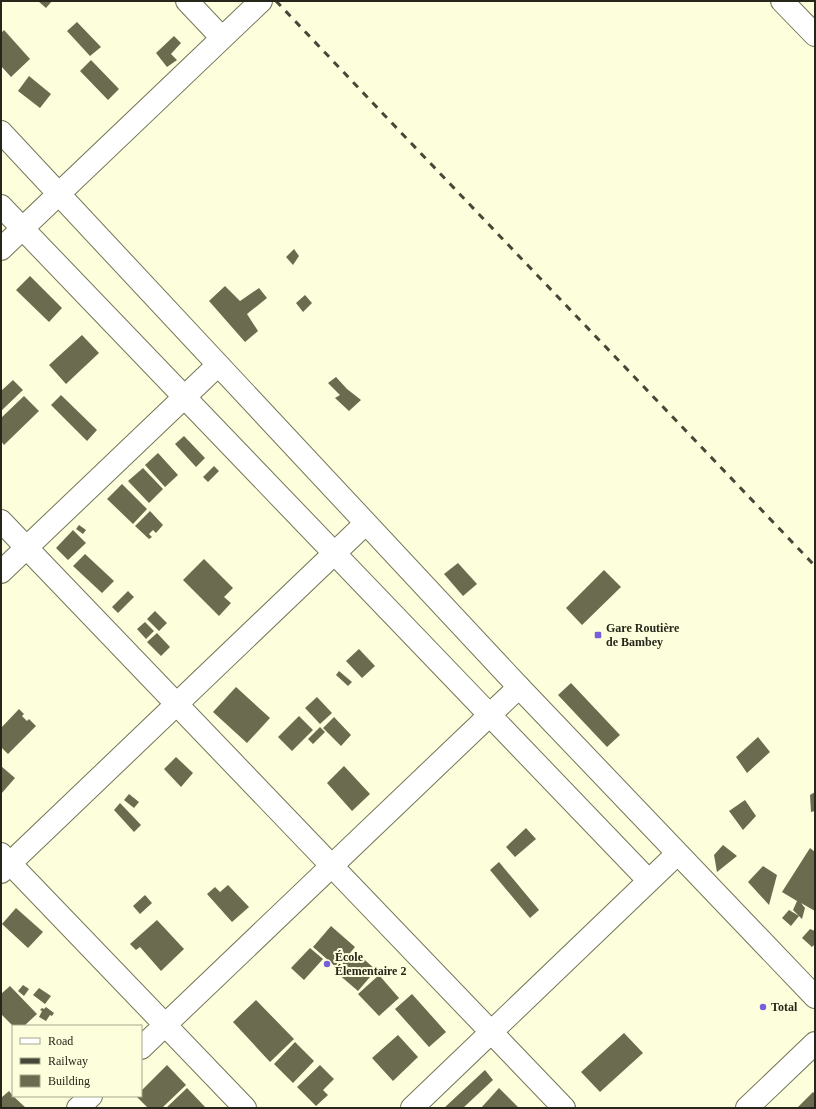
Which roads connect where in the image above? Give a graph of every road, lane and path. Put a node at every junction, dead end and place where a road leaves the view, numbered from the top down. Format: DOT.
graph roads {
  1 [pos="187,1"];
  2 [pos="261,1"];
  3 [pos="782,1"];
  4 [pos="811,24"];
  5 [pos="222,38"];
  6 [pos="1,132"];
  7 [pos="59,194"];
  8 [pos="1,206"];
  9 [pos="23,228"];
  10 [pos="1,249"];
  11 [pos="218,365"];
  12 [pos="184,397"];
  13 [pos="1,521"];
  14 [pos="365,524"];
  15 [pos="27,548"];
  16 [pos="334,553"];
  17 [pos="1,572"];
  18 [pos="519,687"];
  19 [pos="177,704"];
  20 [pos="490,715"];
  21 [pos="678,854"];
  22 [pos="4,863"];
  23 [pos="332,866"];
  24 [pos="649,881"];
  25 [pos="815,997"];
  26 [pos="165,1025"];
  27 [pos="491,1032"];
  28 [pos="815,1043"];
  29 [pos="142,1047"];
  30 [pos="90,1097"];
  31 [pos="78,1108"];
  32 [pos="245,1108"];
  33 [pos="412,1108"];
  34 [pos="564,1108"];
  35 [pos="747,1108"];
  1 -- 5 [label="street"];
  2 -- 5 [label="street"];
  3 -- 4 [label="street"];
  5 -- 7 [label="street"];
  6 -- 7 [label="street"];
  7 -- 9 [label="street"];
  7 -- 11 [label="street"];
  8 -- 9 [label="street"];
  9 -- 10 [label="street"];
  9 -- 12 [label="street"];
  11 -- 12 [label="street"];
  11 -- 14 [label="street"];
  12 -- 15 [label="street"];
  12 -- 16 [label="street"];
  13 -- 15 [label="street"];
  14 -- 16 [label="street"];
  14 -- 18 [label="street"];
  15 -- 17 [label="street"];
  15 -- 19 [label="street"];
  16 -- 19 [label="street"];
  16 -- 20 [label="street"];
  18 -- 20 [label="street"];
  18 -- 21 [label="street"];
  19 -- 22 [label="street"];
  19 -- 23 [label="street"];
  20 -- 23 [label="street"];
  20 -- 24 [label="street"];
  21 -- 24 [label="street"];
  21 -- 25 [label="street"];
  22 -- 26 [label="street"];
  23 -- 26 [label="street"];
  23 -- 27 [label="street"];
  24 -- 27 [label="street"];
  26 -- 29 [label="street"];
  26 -- 32 [label="street"];
  27 -- 33 [label="street"];
  27 -- 34 [label="street"];
  28 -- 35 [label="street"];
  30 -- 31 [label="street"];
}
